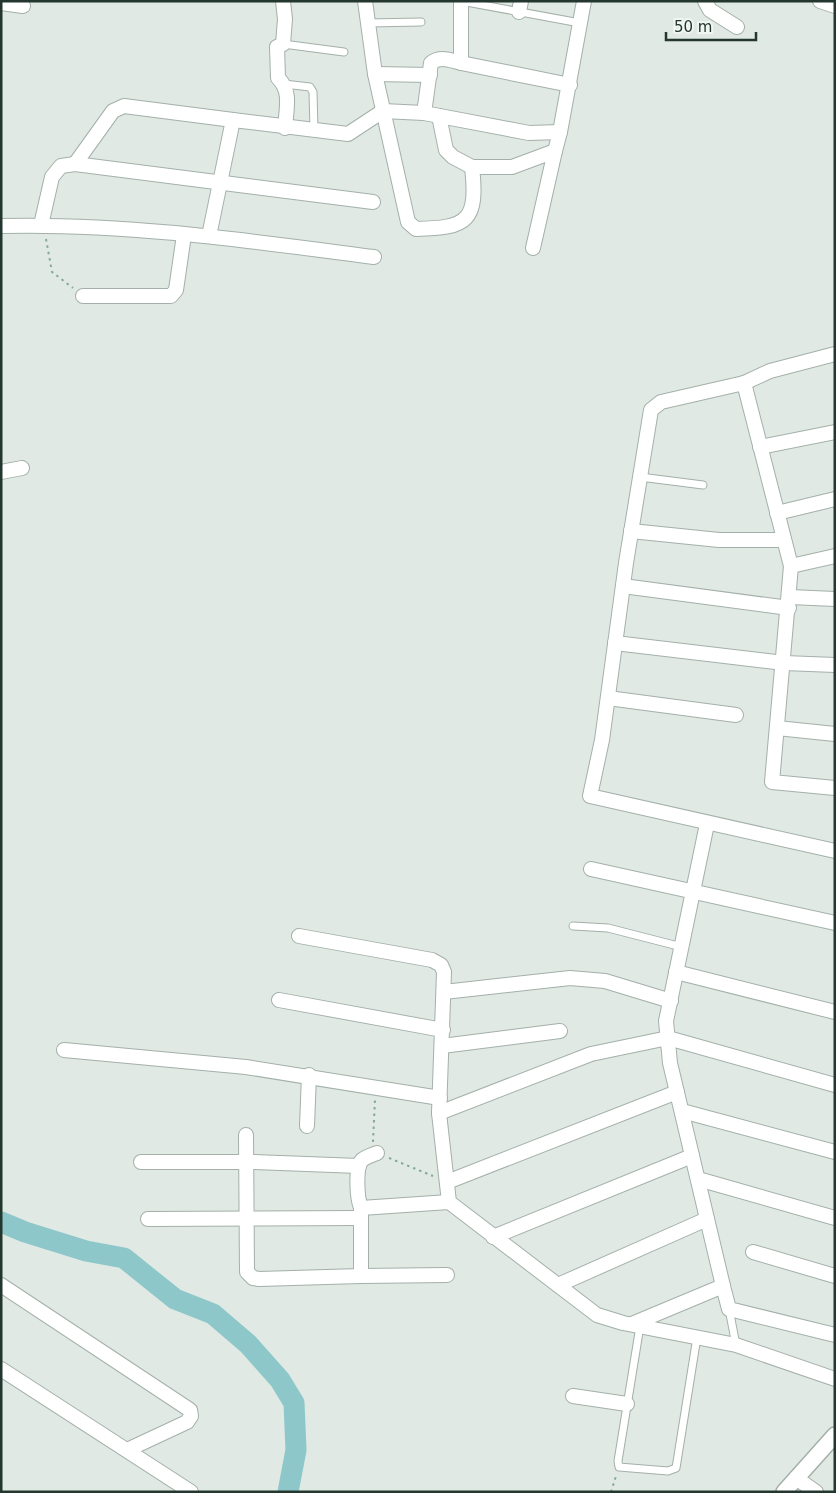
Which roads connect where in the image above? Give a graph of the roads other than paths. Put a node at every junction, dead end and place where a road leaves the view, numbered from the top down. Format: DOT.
graph roads {
  1 [pos="283,1"];
  2 [pos="365,1"];
  3 [pos="461,1"];
  4 [pos="584,1"];
  5 [pos="705,1"];
  6 [pos="820,1"];
  7 [pos="1,3"];
  8 [pos="23,6"];
  9 [pos="520,6"];
  10 [pos="835,6"];
  11 [pos="421,22"];
  12 [pos="368,23"];
  13 [pos="580,23"];
  14 [pos="737,27"];
  15 [pos="283,44"];
  16 [pos="344,52"];
  17 [pos="461,63"];
  18 [pos="375,74"];
  19 [pos="430,75"];
  20 [pos="284,84"];
  21 [pos="570,86"];
  22 [pos="383,111"];
  23 [pos="424,113"];
  24 [pos="439,116"];
  25 [pos="233,120"];
  26 [pos="284,128"];
  27 [pos="314,130"];
  28 [pos="560,132"];
  29 [pos="555,151"];
  30 [pos="75,164"];
  31 [pos="472,167"];
  32 [pos="222,181"];
  33 [pos="373,202"];
  34 [pos="41,225"];
  35 [pos="1,226"];
  36 [pos="184,235"];
  37 [pos="209,236"];
  38 [pos="533,248"];
  39 [pos="374,256"];
  40 [pos="83,296"];
  41 [pos="835,354"];
  42 [pos="744,383"];
  43 [pos="835,432"];
  44 [pos="760,447"];
  45 [pos="22,468"];
  46 [pos="1,472"];
  47 [pos="640,477"];
  48 [pos="703,485"];
  49 [pos="835,500"];
  50 [pos="777,513"];
  51 [pos="632,531"];
  52 [pos="784,540"];
  53 [pos="835,556"];
  54 [pos="791,566"];
  55 [pos="623,586"];
  56 [pos="835,599"];
  57 [pos="789,602"];
  58 [pos="615,643"];
  59 [pos="784,663"];
  60 [pos="835,666"];
  61 [pos="608,698"];
  62 [pos="736,715"];
  63 [pos="777,728"];
  64 [pos="835,734"];
  65 [pos="835,788"];
  66 [pos="707,824"];
  67 [pos="835,851"];
  68 [pos="591,869"];
  69 [pos="693,891"];
  70 [pos="835,923"];
  71 [pos="572,926"];
  72 [pos="299,936"];
  73 [pos="682,947"];
  74 [pos="676,972"];
  75 [pos="444,992"];
  76 [pos="279,1000"];
  77 [pos="670,1001"];
  78 [pos="835,1012"];
  79 [pos="443,1030"];
  80 [pos="560,1031"];
  81 [pos="668,1038"];
  82 [pos="442,1046"];
  83 [pos="64,1050"];
  84 [pos="309,1075"];
  85 [pos="835,1085"];
  86 [pos="677,1092"];
  87 [pos="440,1098"];
  88 [pos="682,1111"];
  89 [pos="439,1113"];
  90 [pos="307,1126"];
  91 [pos="246,1135"];
  92 [pos="835,1152"];
  93 [pos="377,1153"];
  94 [pos="692,1156"];
  95 [pos="141,1162"];
  96 [pos="246,1162"];
  97 [pos="359,1166"];
  98 [pos="698,1179"];
  99 [pos="447,1182"];
  100 [pos="449,1202"];
  101 [pos="361,1213"];
  102 [pos="835,1218"];
  103 [pos="148,1219"];
  104 [pos="707,1219"];
  105 [pos="247,1220"];
  106 [pos="493,1237"];
  107 [pos="753,1252"];
  108 [pos="447,1275"];
  109 [pos="361,1276"];
  110 [pos="835,1276"];
  111 [pos="1,1285"];
  112 [pos="558,1285"];
  113 [pos="723,1286"];
  114 [pos="729,1309"];
  115 [pos="636,1325"];
  116 [pos="835,1336"];
  117 [pos="697,1337"];
  118 [pos="736,1344"];
  119 [pos="1,1369"];
  120 [pos="835,1380"];
  121 [pos="572,1396"];
  122 [pos="627,1404"];
  123 [pos="835,1436"];
  124 [pos="127,1450"];
  125 [pos="796,1478"];
  126 [pos="191,1492"];
  127 [pos="784,1492"];
  128 [pos="816,1492"];
  1 -- 15 [label="street"];
  2 -- 12 [label="street"];
  3 -- 9 [label="lane"];
  3 -- 17 [label="street"];
  4 -- 13 [label="street"];
  5 -- 14 [label="street"];
  6 -- 10 [label="street"];
  7 -- 8 [label="street"];
  9 -- 13 [label="lane"];
  11 -- 12 [label="lane"];
  12 -- 18 [label="street"];
  13 -- 21 [label="street"];
  15 -- 16 [label="lane"];
  15 -- 20 [label="street"];
  17 -- 19 [label="street"];
  17 -- 21 [label="street"];
  18 -- 19 [label="street"];
  18 -- 22 [label="street"];
  19 -- 23 [label="street"];
  20 -- 26 [label="street"];
  20 -- 27 [label="lane"];
  21 -- 28 [label="street"];
  22 -- 23 [label="street"];
  22 -- 27 [label="street"];
  22 -- 31 [label="street"];
  23 -- 24 [label="street"];
  24 -- 28 [label="street"];
  24 -- 31 [label="street"];
  25 -- 26 [label="street"];
  25 -- 30 [label="street"];
  25 -- 32 [label="street"];
  26 -- 27 [label="street"];
  28 -- 29 [label="street"];
  29 -- 31 [label="street"];
  29 -- 38 [label="street"];
  30 -- 32 [label="street"];
  30 -- 34 [label="street"];
  32 -- 33 [label="street"];
  32 -- 37 [label="street"];
  34 -- 35 [label="street"];
  34 -- 36 [label="street"];
  36 -- 37 [label="street"];
  36 -- 40 [label="street"];
  37 -- 39 [label="street"];
  41 -- 42 [label="street"];
  42 -- 44 [label="street"];
  42 -- 47 [label="street"];
  43 -- 44 [label="street"];
  44 -- 50 [label="street"];
  45 -- 46 [label="street"];
  47 -- 48 [label="lane"];
  47 -- 51 [label="street"];
  49 -- 50 [label="street"];
  50 -- 52 [label="street"];
  51 -- 52 [label="street"];
  51 -- 55 [label="street"];
  52 -- 54 [label="street"];
  53 -- 54 [label="street"];
  54 -- 57 [label="street"];
  55 -- 57 [label="street"];
  55 -- 58 [label="street"];
  56 -- 57 [label="street"];
  57 -- 59 [label="street"];
  58 -- 59 [label="street"];
  58 -- 61 [label="street"];
  59 -- 60 [label="street"];
  59 -- 63 [label="street"];
  61 -- 62 [label="street"];
  61 -- 66 [label="street"];
  63 -- 64 [label="street"];
  63 -- 65 [label="street"];
  66 -- 67 [label="street"];
  66 -- 69 [label="street"];
  68 -- 69 [label="street"];
  69 -- 70 [label="street"];
  69 -- 73 [label="street"];
  71 -- 73 [label="lane"];
  72 -- 75 [label="street"];
  73 -- 74 [label="street"];
  74 -- 77 [label="street"];
  74 -- 78 [label="street"];
  75 -- 77 [label="street"];
  75 -- 79 [label="street"];
  76 -- 79 [label="street"];
  77 -- 81 [label="street"];
  79 -- 82 [label="street"];
  80 -- 82 [label="street"];
  81 -- 85 [label="street"];
  81 -- 86 [label="street"];
  81 -- 89 [label="street"];
  82 -- 87 [label="street"];
  83 -- 84 [label="street"];
  84 -- 87 [label="street"];
  84 -- 90 [label="street"];
  86 -- 88 [label="street"];
  86 -- 99 [label="street"];
  87 -- 89 [label="street"];
  88 -- 92 [label="street"];
  88 -- 94 [label="street"];
  89 -- 99 [label="street"];
  91 -- 96 [label="street"];
  93 -- 97 [label="street"];
  94 -- 98 [label="street"];
  94 -- 106 [label="street"];
  95 -- 96 [label="street"];
  96 -- 97 [label="street"];
  96 -- 105 [label="street"];
  97 -- 101 [label="street"];
  98 -- 102 [label="street"];
  98 -- 104 [label="street"];
  99 -- 100 [label="street"];
  100 -- 101 [label="street"];
  100 -- 106 [label="street"];
  101 -- 105 [label="street"];
  101 -- 109 [label="street"];
  103 -- 105 [label="street"];
  104 -- 112 [label="street"];
  104 -- 113 [label="street"];
  105 -- 109 [label="street"];
  106 -- 112 [label="street"];
  107 -- 110 [label="street"];
  108 -- 109 [label="street"];
  111 -- 124 [label="street"];
  112 -- 115 [label="street"];
  113 -- 114 [label="street"];
  113 -- 115 [label="street"];
  114 -- 116 [label="street"];
  114 -- 118 [label="lane"];
  115 -- 117 [label="street"];
  115 -- 122 [label="lane"];
  117 -- 118 [label="street"];
  117 -- 122 [label="lane"];
  118 -- 120 [label="street"];
  119 -- 124 [label="street"];
  121 -- 122 [label="street"];
  123 -- 125 [label="street"];
  124 -- 126 [label="street"];
  125 -- 127 [label="street"];
  125 -- 128 [label="street"];
}
